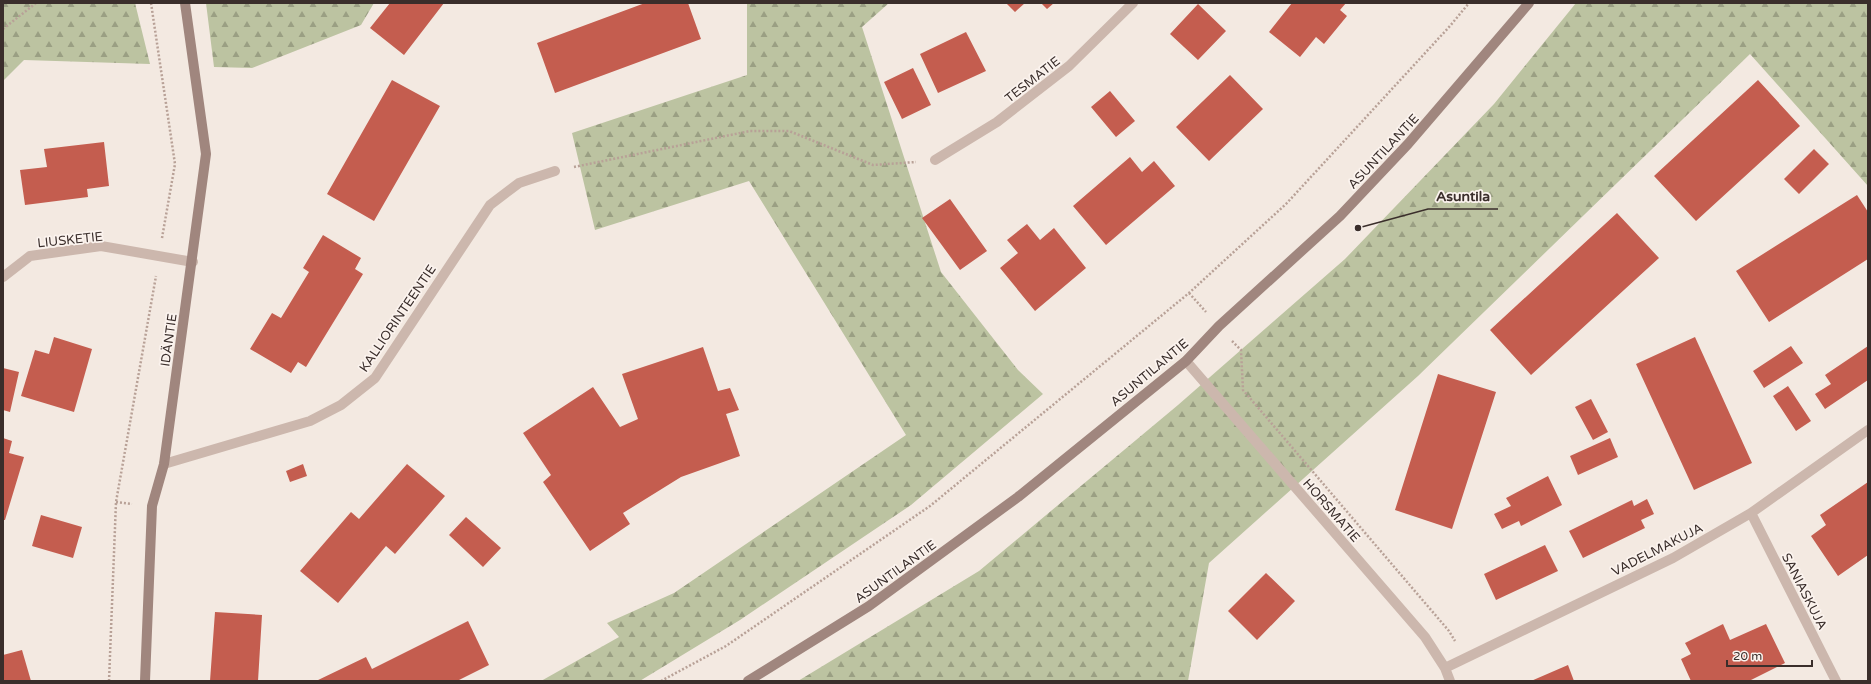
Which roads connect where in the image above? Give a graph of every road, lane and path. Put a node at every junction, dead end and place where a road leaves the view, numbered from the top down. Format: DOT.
graph roads {
  1 [pos="36,3"];
  2 [pos="151,3"];
  3 [pos="186,3"];
  4 [pos="1133,3"];
  5 [pos="1469,3"];
  6 [pos="1529,3"];
  7 [pos="3,30"];
  8 [pos="935,160"];
  9 [pos="555,171"];
  10 [pos="159,256"];
  11 [pos="193,262"];
  12 [pos="3,277"];
  13 [pos="1189,293"];
  14 [pos="1219,326"];
  15 [pos="1186,361"];
  16 [pos="1868,430"];
  17 [pos="164,464"];
  18 [pos="1751,513"];
  19 [pos="1464,658"];
  20 [pos="1445,668"];
  21 [pos="109,681"];
  22 [pos="145,681"];
  23 [pos="661,681"];
  24 [pos="748,681"];
  25 [pos="1450,681"];
  26 [pos="1836,681"];
  1 -- 7 [label="path"];
  2 -- 10 [label="path"];
  3 -- 11 [label="street, IDÄNTIE"];
  4 -- 8 [label="street, TESMATIE"];
  5 -- 13 [label="path"];
  6 -- 14 [label="street, ASUNTILANTIE"];
  8 -- 9 [label="path"];
  9 -- 17 [label="street, KALLIORINTEENTIE"];
  10 -- 11 [label="street, LIUSKETIE"];
  10 -- 12 [label="street, LIUSKETIE"];
  10 -- 21 [label="path"];
  11 -- 17 [label="street, IDÄNTIE"];
  13 -- 14 [label="path"];
  13 -- 23 [label="path"];
  14 -- 15 [label="street, ASUNTILANTIE"];
  14 -- 19 [label="path"];
  15 -- 20 [label="street, HORSMATIE"];
  15 -- 24 [label="street, ASUNTILANTIE"];
  16 -- 18 [label="street, VADELMAKUJA"];
  17 -- 22 [label="street, IDÄNTIE"];
  18 -- 19 [label="street, VADELMAKUJA"];
  18 -- 26 [label="street, SANIASKUJA"];
  19 -- 20 [label="street, VADELMAKUJA"];
  20 -- 25 [label="street, HORSMATIE"];
}
